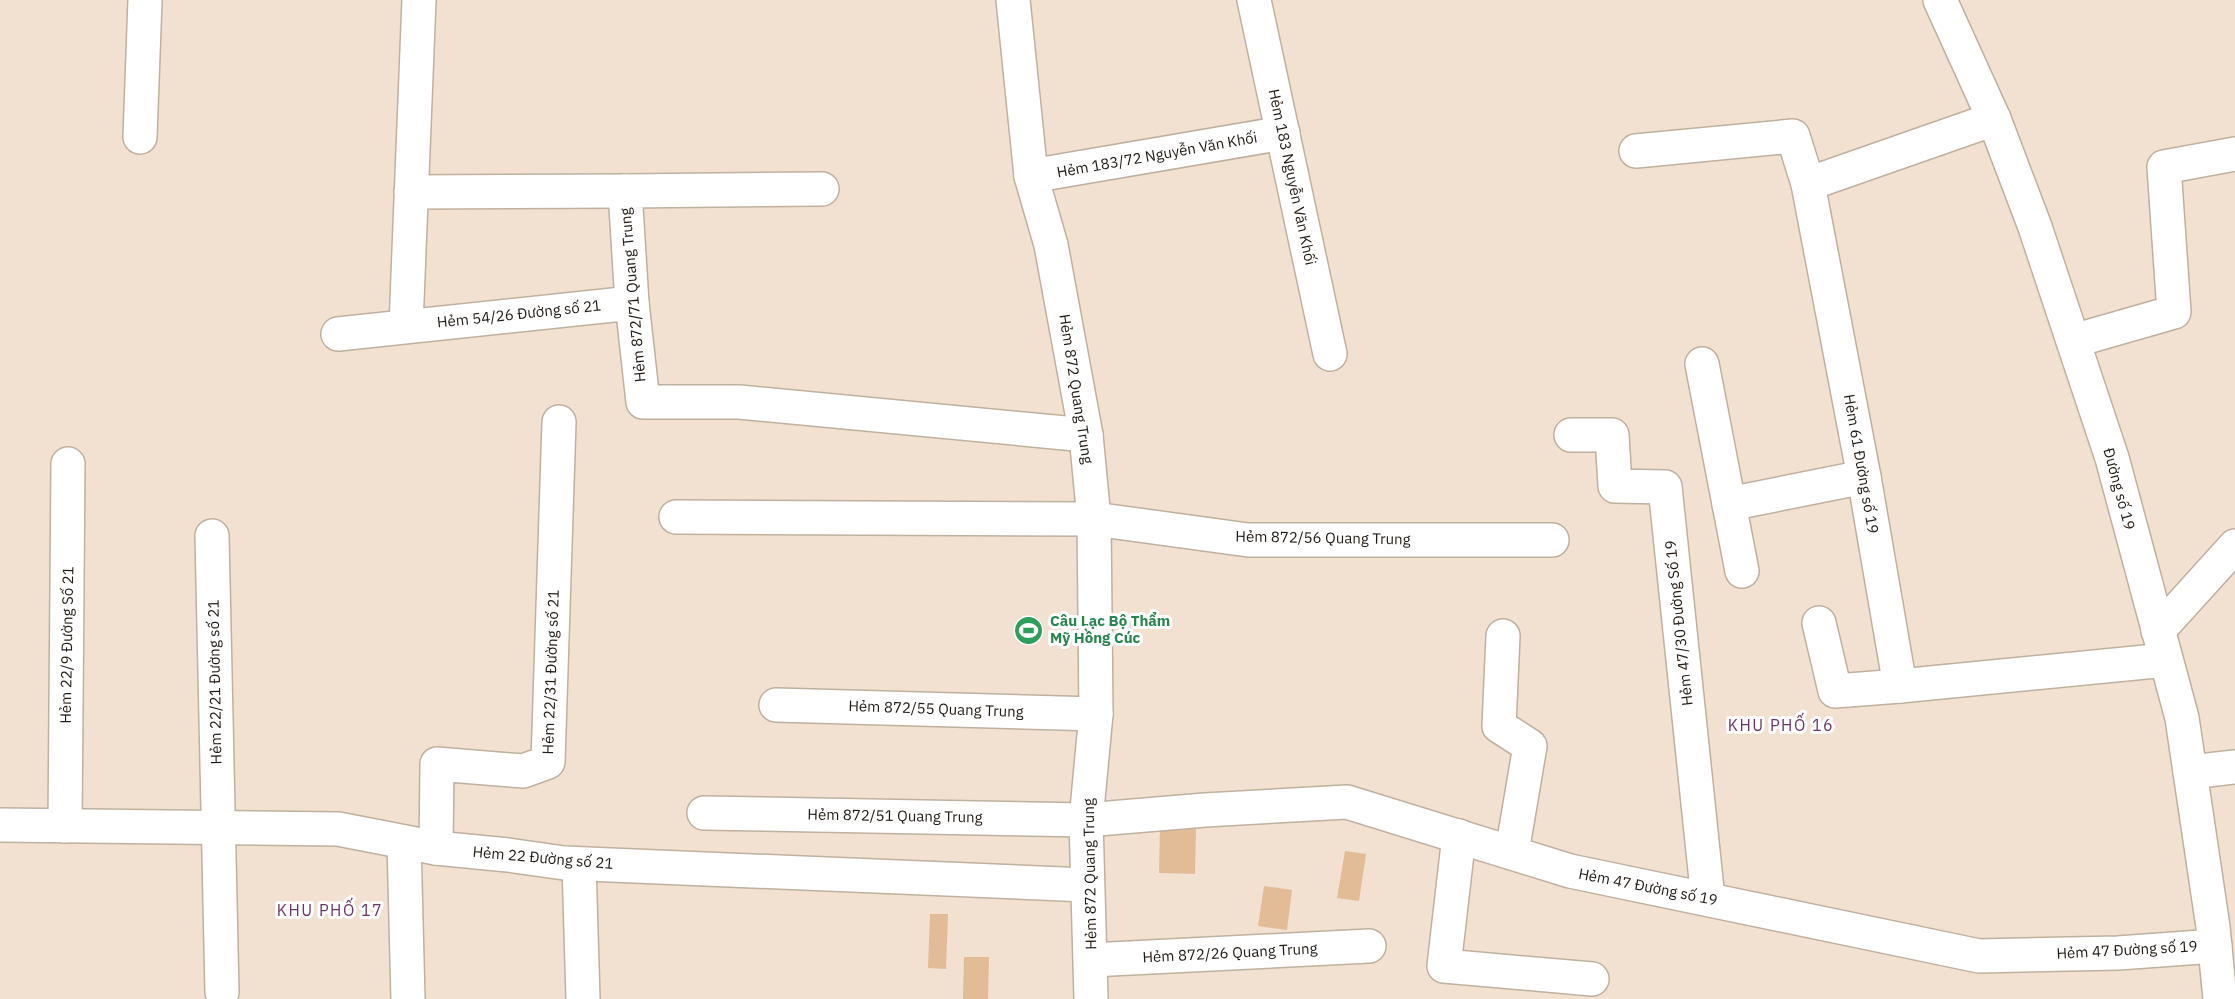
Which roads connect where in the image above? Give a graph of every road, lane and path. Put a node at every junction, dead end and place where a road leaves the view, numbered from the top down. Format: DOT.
graph roads {
  1 [pos="145,0"];
  2 [pos="419,0"];
  3 [pos="1012,0"];
  4 [pos="1254,0"];
  5 [pos="1940,0"];
  6 [pos="1994,119"];
  7 [pos="1283,133"];
  8 [pos="140,137"];
  9 [pos="1636,151"];
  10 [pos="2235,154"];
  11 [pos="1031,176"];
  12 [pos="1808,184"];
  13 [pos="822,189"];
  14 [pos="625,191"];
  15 [pos="411,192"];
  16 [pos="632,303"];
  17 [pos="406,326"];
  18 [pos="338,334"];
  19 [pos="2073,341"];
  20 [pos="1330,354"];
  21 [pos="1702,364"];
  22 [pos="559,422"];
  23 [pos="1086,435"];
  24 [pos="1571,435"];
  25 [pos="68,464"];
  26 [pos="1864,477"];
  27 [pos="1729,504"];
  28 [pos="676,517"];
  29 [pos="1094,519"];
  30 [pos="212,536"];
  31 [pos="1552,540"];
  32 [pos="2235,546"];
  33 [pos="1742,571"];
  34 [pos="1819,623"];
  35 [pos="1503,636"];
  36 [pos="2162,645"];
  37 [pos="1900,686"];
  38 [pos="776,705"];
  39 [pos="1096,714"];
  40 [pos="2235,767"];
  41 [pos="2190,772"];
  42 [pos="704,813"];
  43 [pos="1086,820"];
  44 [pos="0,825"];
  45 [pos="65,826"];
  46 [pos="218,828"];
  47 [pos="1459,836"];
  48 [pos="404,842"];
  49 [pos="436,848"];
  50 [pos="1512,852"];
  51 [pos="579,864"];
  52 [pos="1087,885"];
  53 [pos="1708,899"];
  54 [pos="1369,946"];
  55 [pos="2215,946"];
  56 [pos="1091,960"];
  57 [pos="1592,980"];
  58 [pos="222,992"];
  59 [pos="408,999"];
  60 [pos="583,999"];
  61 [pos="1091,999"];
  62 [pos="2220,999"];
  1 -- 8 [label="street"];
  2 -- 15 [label="street"];
  3 -- 11 [label="street, Hẻm 872 Quang Trung"];
  4 -- 7 [label="street, Hẻm 183 Nguyễn Văn Khối"];
  5 -- 6 [label="street, Đường số 19"];
  6 -- 12 [label="street"];
  6 -- 19 [label="street, Đường số 19"];
  7 -- 11 [label="street, Hẻm 183/72 Nguyễn Văn Khối"];
  7 -- 20 [label="street, Hẻm 183 Nguyễn Văn Khối"];
  9 -- 12 [label="street, Hẻm 61 Đường số 19"];
  10 -- 19 [label="street"];
  11 -- 23 [label="street, Hẻm 872 Quang Trung"];
  12 -- 26 [label="street, Hẻm 61 Đường số 19"];
  13 -- 14 [label="street, Hẻm 872/71 Quang Trung"];
  14 -- 15 [label="street"];
  14 -- 16 [label="street, Hẻm 872/71 Quang Trung"];
  15 -- 17 [label="street"];
  16 -- 17 [label="street, Hẻm 54/26 Đường số 21"];
  16 -- 23 [label="street, Hẻm 872/71 Quang Trung"];
  17 -- 18 [label="street, Hẻm 54/26 Đường số 21"];
  19 -- 36 [label="street, Đường số 19"];
  21 -- 27 [label="street"];
  22 -- 49 [label="street, Hẻm 22/31 Đường số 21"];
  23 -- 29 [label="street, Hẻm 872 Quang Trung"];
  24 -- 53 [label="street, Hẻm 47/30 Đường Số 19"];
  25 -- 45 [label="street, Hẻm 22/9 Đường Số 21"];
  26 -- 27 [label="street"];
  26 -- 37 [label="street, Hẻm 61 Đường số 19"];
  27 -- 33 [label="street"];
  28 -- 29 [label="street, Hẻm 872/56 Quang Trung"];
  29 -- 31 [label="street, Hẻm 872/56 Quang Trung"];
  29 -- 39 [label="street, Hẻm 872 Quang Trung"];
  30 -- 46 [label="street, Hẻm 22/21 Đường số 21"];
  32 -- 36 [label="street"];
  34 -- 37 [label="street"];
  35 -- 50 [label="street"];
  36 -- 37 [label="street"];
  36 -- 41 [label="street, Đường số 19"];
  38 -- 39 [label="street, Hẻm 872/55 Quang Trung"];
  39 -- 43 [label="street, Hẻm 872 Quang Trung"];
  40 -- 41 [label="street"];
  41 -- 55 [label="street, Đường số 19"];
  42 -- 43 [label="street, Hẻm 872/51 Quang Trung"];
  43 -- 47 [label="street, Hẻm 47 Đường số 19"];
  43 -- 52 [label="street, Hẻm 872 Quang Trung"];
  44 -- 45 [label="street, Hẻm 22 Đường số 21"];
  45 -- 46 [label="street, Hẻm 22 Đường số 21"];
  46 -- 48 [label="street, Hẻm 22 Đường số 21"];
  46 -- 58 [label="street, Hẻm 22/21 Đường số 21"];
  47 -- 50 [label="street, Hẻm 47 Đường số 19"];
  47 -- 57 [label="street"];
  48 -- 49 [label="street, Hẻm 22 Đường số 21"];
  48 -- 59 [label="street"];
  49 -- 51 [label="street, Hẻm 22 Đường số 21"];
  50 -- 53 [label="street, Hẻm 47 Đường số 19"];
  51 -- 52 [label="street, Hẻm 22 Đường số 21"];
  51 -- 60 [label="street"];
  52 -- 56 [label="street, Hẻm 872 Quang Trung"];
  53 -- 55 [label="street, Hẻm 47 Đường số 19"];
  54 -- 56 [label="street, Hẻm 872/26 Quang Trung"];
  55 -- 62 [label="street, Đường số 19"];
  56 -- 61 [label="street, Hẻm 872 Quang Trung"];
}
